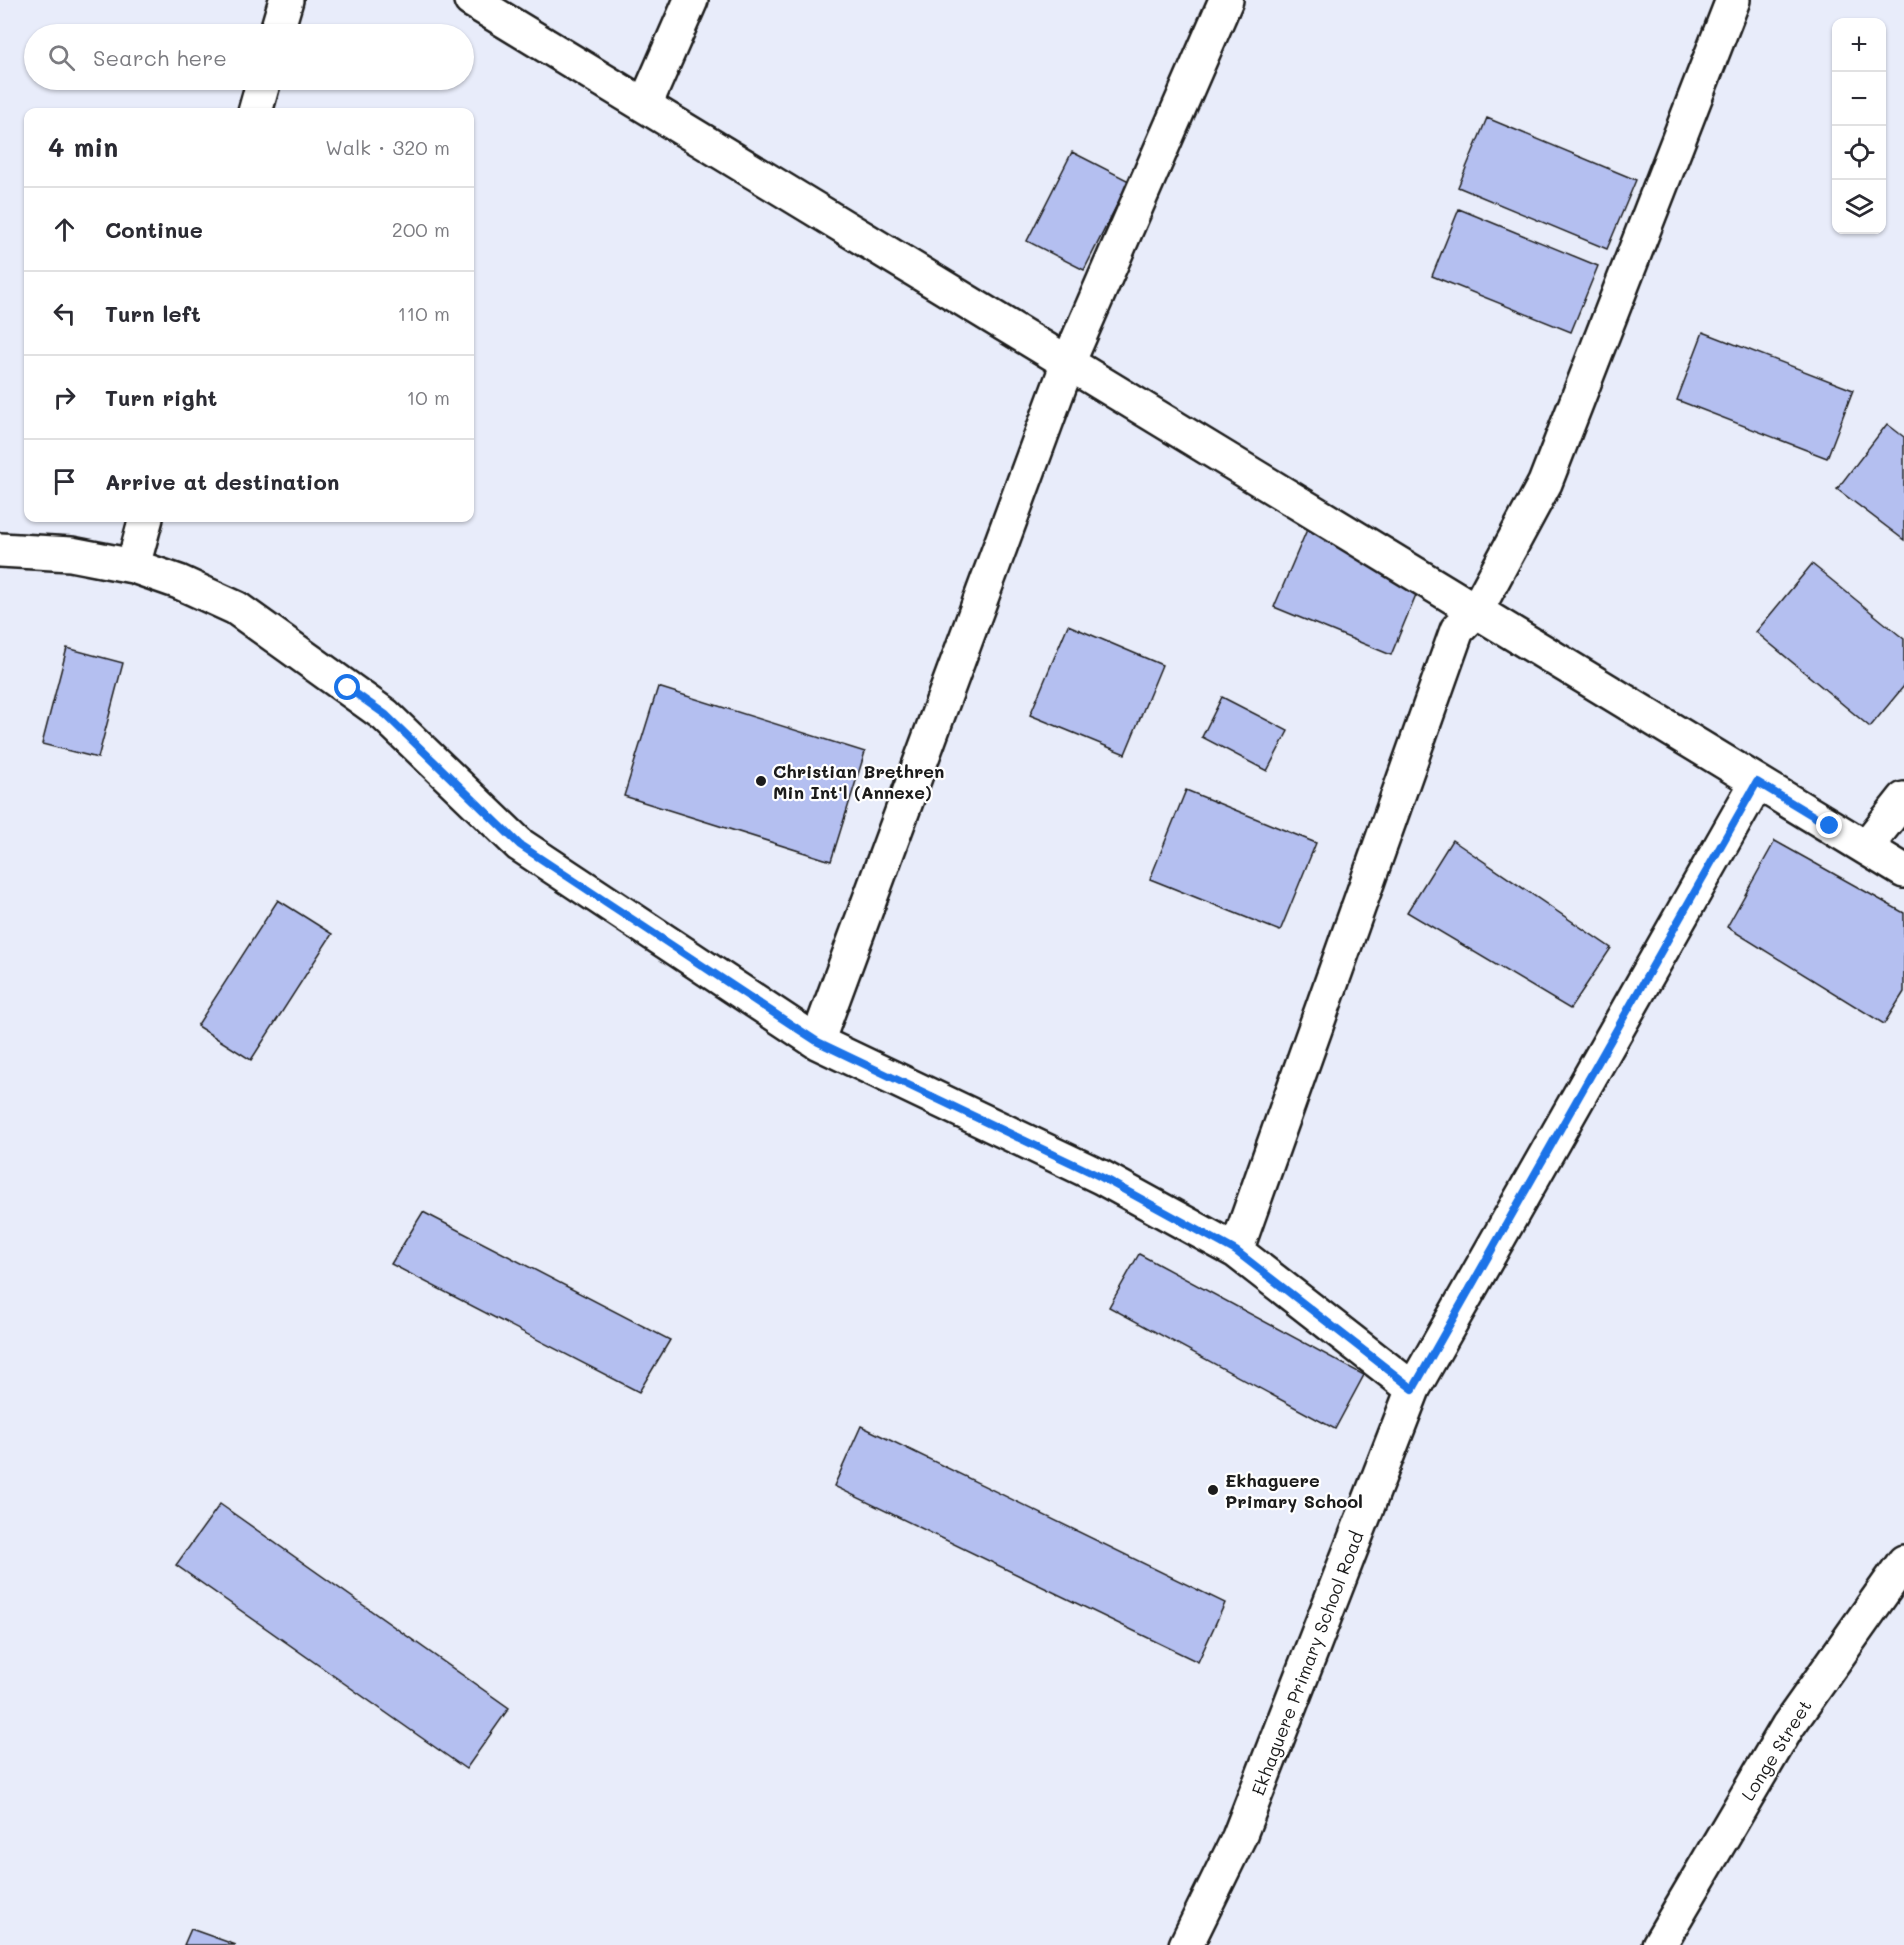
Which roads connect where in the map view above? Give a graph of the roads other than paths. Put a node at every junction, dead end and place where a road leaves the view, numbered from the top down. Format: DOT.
graph roads {
  1 [pos="285,0"];
  2 [pos="471,0"];
  3 [pos="691,0"];
  4 [pos="1226,0"];
  5 [pos="1733,0"];
  6 [pos="279,24"];
  7 [pos="261,90"];
  8 [pos="645,105"];
  9 [pos="256,108"];
  10 [pos="1068,363"];
  11 [pos="145,522"];
  12 [pos="0,550"];
  13 [pos="133,566"];
  14 [pos="1476,611"];
  15 [pos="1757,782"];
  16 [pos="1904,799"];
  17 [pos="1866,848"];
  18 [pos="1904,871"];
  19 [pos="818,1042"];
  20 [pos="1236,1251"];
  21 [pos="1413,1389"];
  22 [pos="1904,1563"];
  23 [pos="1186,1945"];
  24 [pos="1659,1945"];
  1 -- 6 [label="street"];
  2 -- 8 [label="street"];
  3 -- 8 [label="street"];
  4 -- 10 [label="street"];
  5 -- 14 [label="street"];
  7 -- 9 [label="street"];
  8 -- 10 [label="street"];
  10 -- 14 [label="street"];
  10 -- 19 [label="street"];
  11 -- 13 [label="street"];
  12 -- 13 [label="street"];
  13 -- 19 [label="street"];
  14 -- 15 [label="street"];
  14 -- 20 [label="street"];
  15 -- 17 [label="street"];
  15 -- 21 [label="street, Ekhaguere Primary School Road"];
  16 -- 17 [label="street"];
  17 -- 18 [label="street"];
  19 -- 20 [label="street"];
  20 -- 21 [label="street"];
  21 -- 23 [label="street, Ekhaguere Primary School Road"];
  22 -- 24 [label="street, Longe Street"];
}
